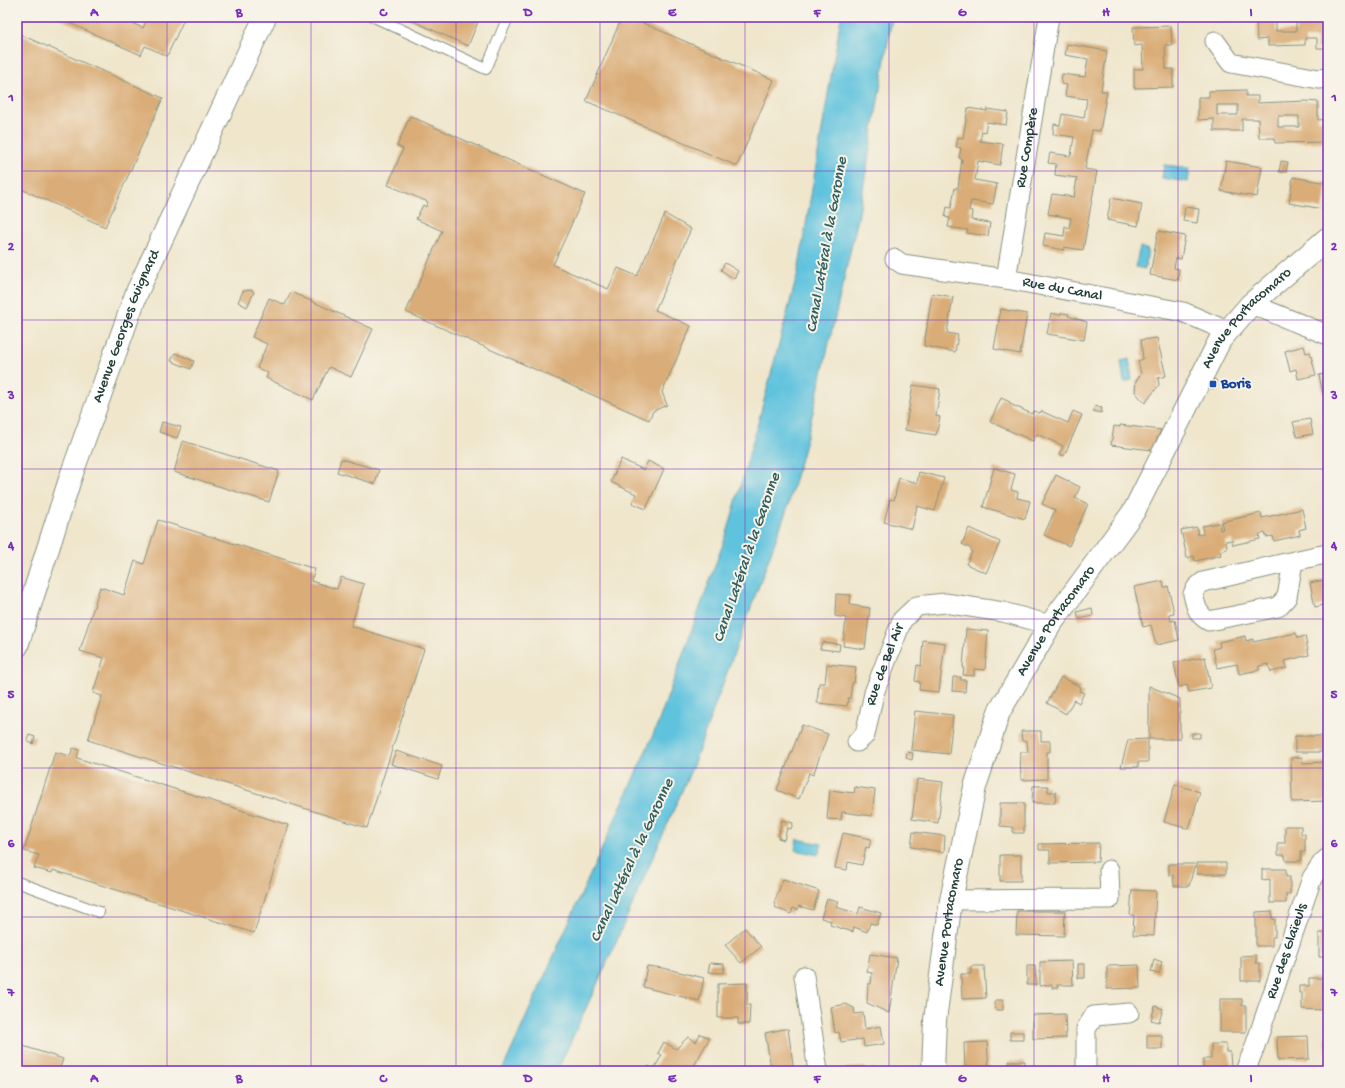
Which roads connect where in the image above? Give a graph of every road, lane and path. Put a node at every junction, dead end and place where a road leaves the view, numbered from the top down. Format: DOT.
graph roads {
  1 [pos="264,17"];
  2 [pos="374,17"];
  3 [pos="508,17"];
  4 [pos="1049,17"];
  5 [pos="1215,41"];
  6 [pos="1328,78"];
  7 [pos="1328,238"];
  8 [pos="895,259"];
  9 [pos="1006,279"];
  10 [pos="1251,304"];
  11 [pos="1227,331"];
  12 [pos="1328,335"];
  13 [pos="1328,554"];
  14 [pos="1293,562"];
  15 [pos="1050,625"];
  16 [pos="17,646"];
  17 [pos="857,742"];
  18 [pos="1328,858"];
  19 [pos="1109,870"];
  20 [pos="17,882"];
  21 [pos="951,900"];
  22 [pos="99,912"];
  23 [pos="804,976"];
  24 [pos="1129,1013"];
  25 [pos="1254,1049"];
  26 [pos="818,1071"];
  27 [pos="933,1071"];
  28 [pos="1086,1071"];
  29 [pos="1245,1071"];
  30 [pos="1258,1071"];
  1 -- 16 [label="street, Avenue Georges Guignard"];
  2 -- 3 [label="lane"];
  4 -- 9 [label="street, Rue Compère"];
  5 -- 6 [label="street"];
  7 -- 10 [label="street, Avenue Portacomaro"];
  8 -- 9 [label="street, Rue du Canal"];
  9 -- 11 [label="street, Rue du Canal"];
  10 -- 11 [label="street, Avenue Portacomaro"];
  10 -- 12 [label="street"];
  11 -- 15 [label="street, Avenue Portacomaro"];
  13 -- 14 [label="street"];
  14 -- 14 [label="street"];
  15 -- 17 [label="street, Rue de Bel Air"];
  15 -- 21 [label="street, Avenue Portacomaro"];
  18 -- 25 [label="street, Rue des Glaïeuls"];
  19 -- 21 [label="street"];
  20 -- 22 [label="lane"];
  21 -- 27 [label="street, Avenue Portacomaro"];
  23 -- 26 [label="street"];
  24 -- 28 [label="street"];
  25 -- 29 [label="street, Rue des Glaïeuls"];
  25 -- 30 [label="street, Rue des Glaïeuls"];
}
